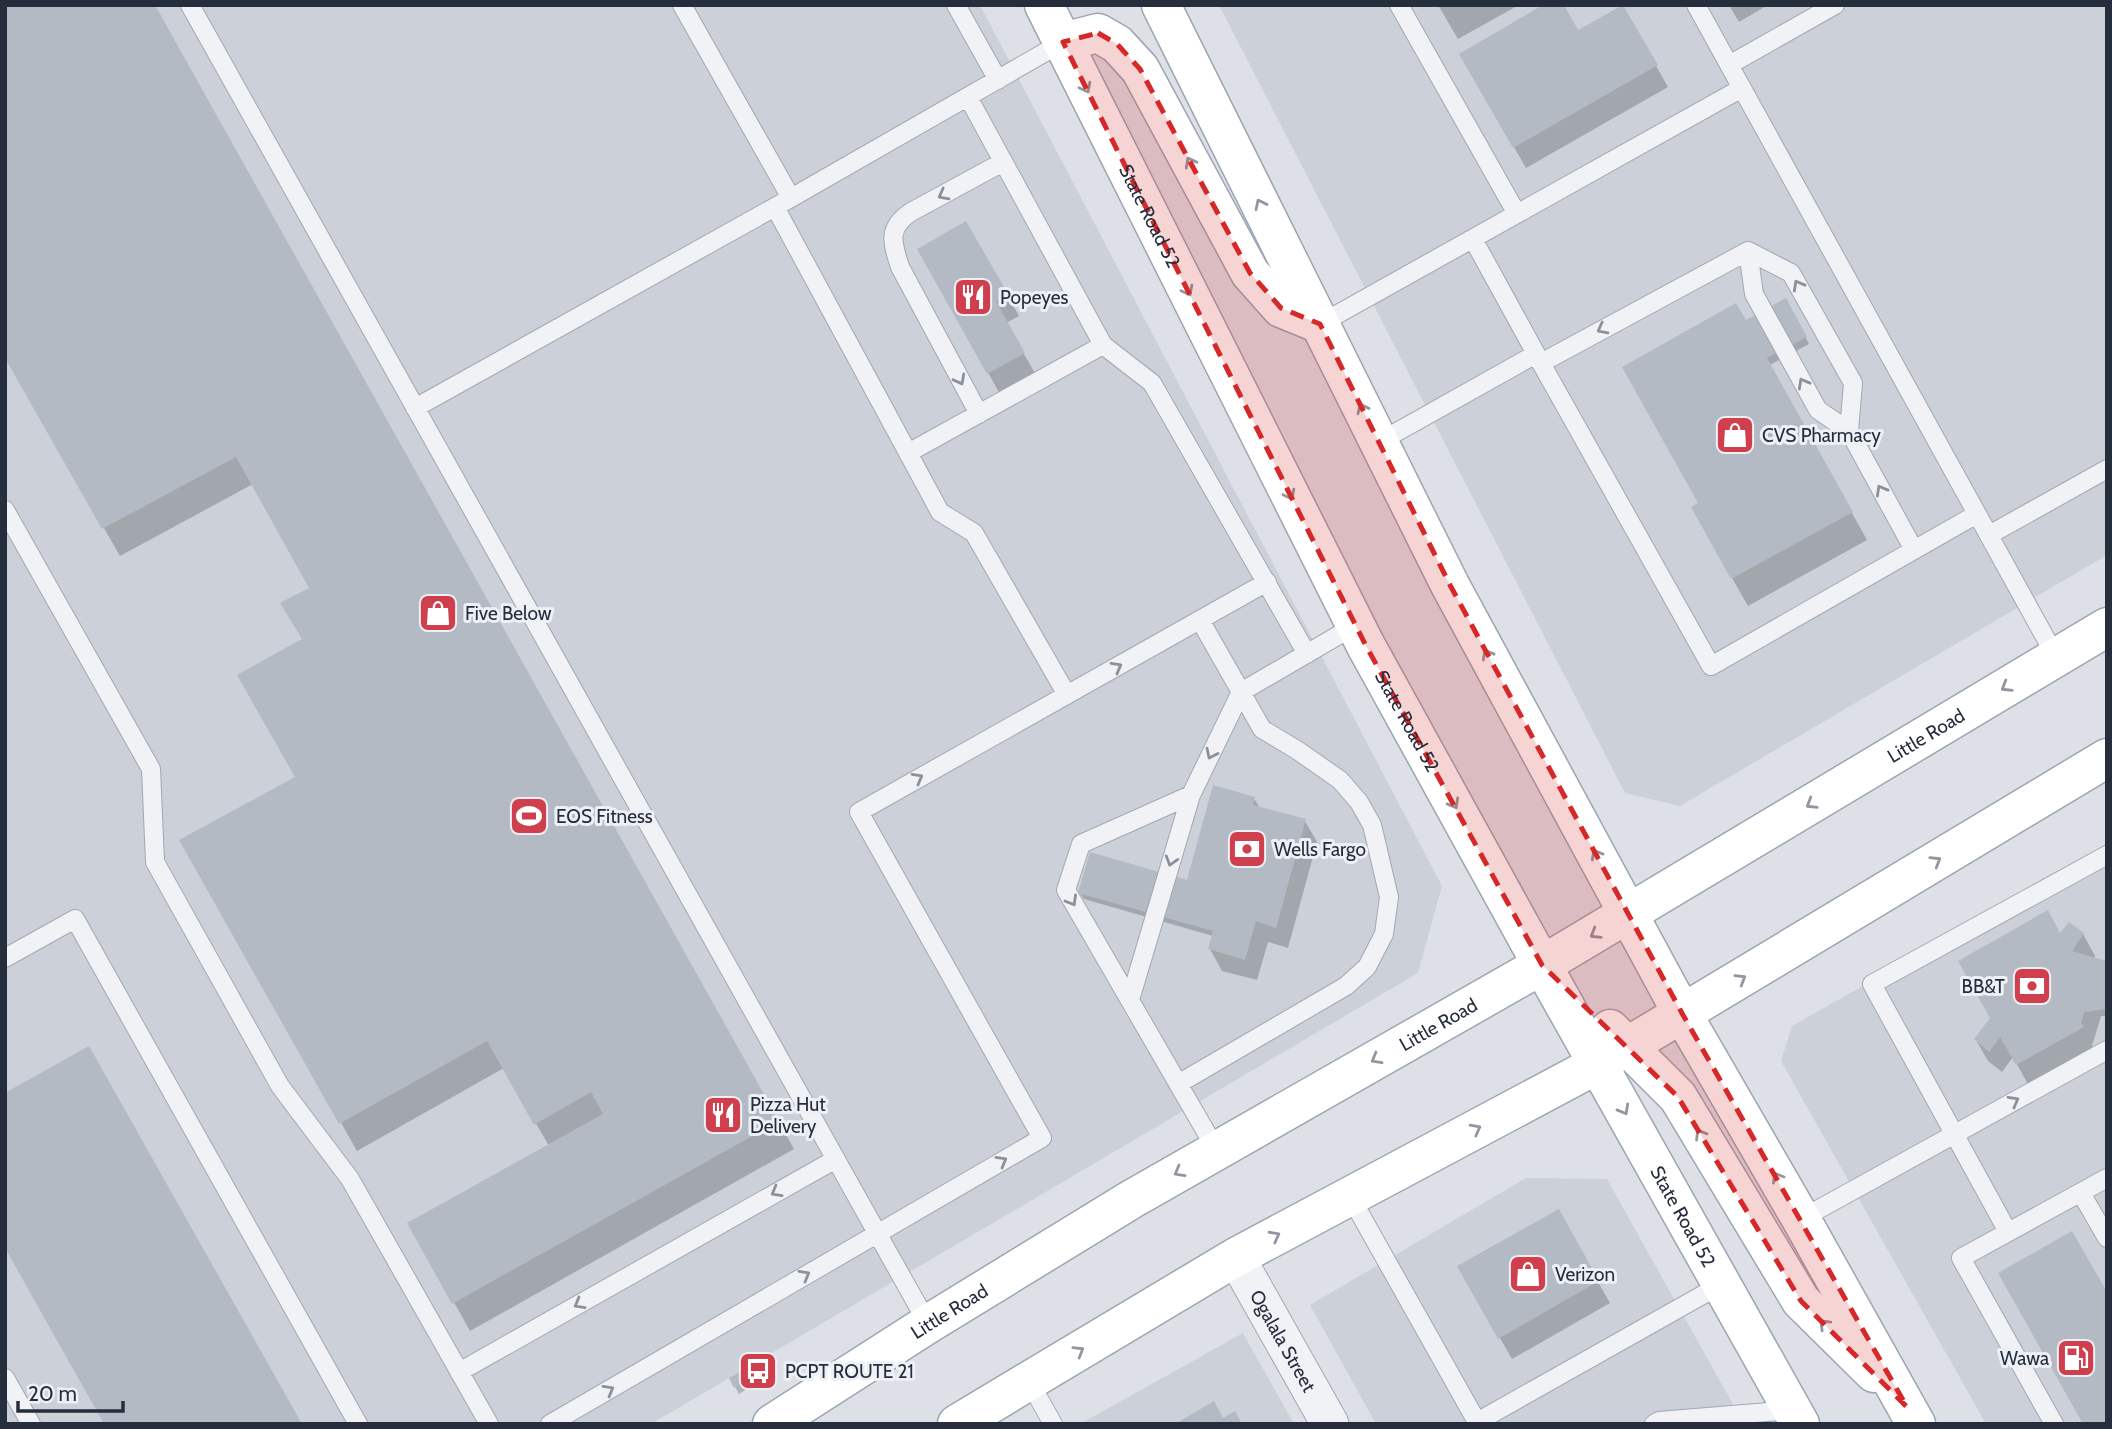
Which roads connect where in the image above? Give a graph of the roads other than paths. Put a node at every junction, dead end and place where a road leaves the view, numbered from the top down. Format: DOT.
graph roads {
  1 [pos="190,5"];
  2 [pos="682,5"];
  3 [pos="956,5"];
  4 [pos="1044,5"];
  5 [pos="1161,5"];
  6 [pos="1399,5"];
  7 [pos="1696,5"];
  8 [pos="1830,6"];
  9 [pos="1063,42"];
  10 [pos="1729,65"];
  11 [pos="998,79"];
  12 [pos="1742,88"];
  13 [pos="968,97"];
  14 [pos="1003,162"];
  15 [pos="791,198"];
  16 [pos="775,207"];
  17 [pos="1517,214"];
  18 [pos="1473,239"];
  19 [pos="1748,251"];
  20 [pos="1320,324"];
  21 [pos="1103,345"];
  22 [pos="1538,358"];
  23 [pos="415,408"];
  24 [pos="979,414"];
  25 [pos="1849,431"];
  26 [pos="1379,442"];
  27 [pos="908,453"];
  28 [pos="2107,469"];
  29 [pos="5,510"];
  30 [pos="1977,514"];
  31 [pos="1989,536"];
  32 [pos="1914,550"];
  33 [pos="1267,583"];
  34 [pos="1200,620"];
  35 [pos="1356,625"];
  36 [pos="2107,627"];
  37 [pos="1307,654"];
  38 [pos="2056,657"];
  39 [pos="1241,692"];
  40 [pos="1067,695"];
  41 [pos="2107,758"];
  42 [pos="1191,796"];
  43 [pos="2107,855"];
  44 [pos="1629,914"];
  45 [pos="5,958"];
  46 [pos="1542,965"];
  47 [pos="1130,1000"];
  48 [pos="1683,1014"];
  49 [pos="2107,1050"];
  50 [pos="1613,1055"];
  51 [pos="1178,1084"];
  52 [pos="1954,1135"];
  53 [pos="1217,1151"];
  54 [pos="836,1158"];
  55 [pos="2107,1178"];
  56 [pos="2081,1192"];
  57 [pos="1350,1196"];
  58 [pos="1801,1219"];
  59 [pos="2008,1232"];
  60 [pos="877,1234"];
  61 [pos="2107,1238"];
  62 [pos="1236,1256"];
  63 [pos="1722,1284"];
  64 [pos="928,1324"];
  65 [pos="459,1372"];
  66 [pos="5,1378"];
  67 [pos="1029,1381"];
  68 [pos="1912,1415"];
  69 [pos="1793,1419"];
  70 [pos="31,1424"];
  71 [pos="358,1424"];
  72 [pos="489,1424"];
  73 [pos="550,1424"];
  74 [pos="772,1424"];
  75 [pos="957,1424"];
  76 [pos="1053,1424"];
  77 [pos="1330,1424"];
  78 [pos="1654,1424"];
  79 [pos="2054,1424"];
  1 -- 23 [label="lane"];
  2 -- 15 [label="lane"];
  3 -- 11 [label="lane"];
  4 -- 9 [label="main road, State Road 52"];
  20 -- 5 [label="main road, one-way"];
  6 -- 17 [label="lane"];
  7 -- 10 [label="lane"];
  8 -- 10 [label="lane"];
  9 -- 11 [label="lane"];
  20 -- 9 [label="main road, one-way"];
  9 -- 35 [label="main road, State Road 52, one-way"];
  10 -- 12 [label="lane"];
  11 -- 13 [label="lane"];
  12 -- 17 [label="lane"];
  12 -- 30 [label="lane"];
  13 -- 14 [label="lane"];
  13 -- 15 [label="lane"];
  14 -- 21 [label="lane"];
  14 -- 24 [label="lane, one-way"];
  15 -- 16 [label="lane"];
  16 -- 23 [label="lane"];
  16 -- 27 [label="lane"];
  17 -- 18 [label="lane"];
  18 -- 20 [label="lane"];
  18 -- 22 [label="lane"];
  19 -- 22 [label="lane, one-way"];
  25 -- 19 [label="lane, one-way"];
  25 -- 19 [label="lane, one-way"];
  26 -- 20 [label="main road, one-way"];
  21 -- 24 [label="lane"];
  21 -- 33 [label="lane"];
  22 -- 26 [label="lane"];
  22 -- 32 [label="lane"];
  23 -- 54 [label="lane"];
  24 -- 27 [label="lane"];
  32 -- 25 [label="lane, one-way"];
  44 -- 26 [label="main road, one-way"];
  27 -- 40 [label="lane"];
  28 -- 31 [label="lane"];
  29 -- 65 [label="lane"];
  30 -- 31 [label="lane"];
  30 -- 32 [label="lane"];
  31 -- 38 [label="lane"];
  33 -- 34 [label="lane"];
  33 -- 37 [label="lane"];
  34 -- 39 [label="lane"];
  40 -- 34 [label="lane, one-way"];
  35 -- 37 [label="lane"];
  35 -- 46 [label="main road, State Road 52, one-way"];
  36 -- 38 [label="main road, Little Road"];
  37 -- 39 [label="lane"];
  38 -- 44 [label="main road, Little Road, one-way"];
  39 -- 42 [label="lane, one-way"];
  39 -- 51 [label="lane"];
  60 -- 40 [label="lane, one-way"];
  48 -- 41 [label="main road, one-way"];
  42 -- 47 [label="lane, one-way"];
  42 -- 47 [label="lane, one-way"];
  43 -- 52 [label="lane"];
  44 -- 46 [label="main road, Little Road, one-way"];
  44 -- 48 [label="main road"];
  45 -- 71 [label="lane"];
  46 -- 50 [label="main road, State Road 52"];
  46 -- 53 [label="main road, Little Road, one-way"];
  47 -- 51 [label="lane"];
  48 -- 50 [label="main road"];
  58 -- 48 [label="main road, one-way"];
  52 -- 49 [label="lane, one-way"];
  57 -- 50 [label="main road, one-way"];
  50 -- 63 [label="main road, State Road 52, one-way"];
  68 -- 50 [label="main road, one-way"];
  51 -- 53 [label="lane"];
  52 -- 58 [label="lane"];
  52 -- 59 [label="lane"];
  53 -- 64 [label="main road, Little Road, one-way"];
  54 -- 60 [label="lane"];
  54 -- 65 [label="lane, one-way"];
  55 -- 56 [label="lane"];
  56 -- 59 [label="lane"];
  56 -- 61 [label="lane"];
  62 -- 57 [label="main road, one-way"];
  57 -- 63 [label="lane"];
  58 -- 68 [label="main road"];
  59 -- 79 [label="lane"];
  60 -- 64 [label="lane"];
  73 -- 60 [label="lane, one-way"];
  67 -- 62 [label="main road, one-way"];
  62 -- 77 [label="street, Ogalala Street"];
  63 -- 69 [label="main road, State Road 52"];
  64 -- 74 [label="main road, Little Road"];
  65 -- 72 [label="lane"];
  66 -- 70 [label="lane"];
  67 -- 75 [label="main road"];
  67 -- 76 [label="lane"];
  69 -- 78 [label="lane"];
}
